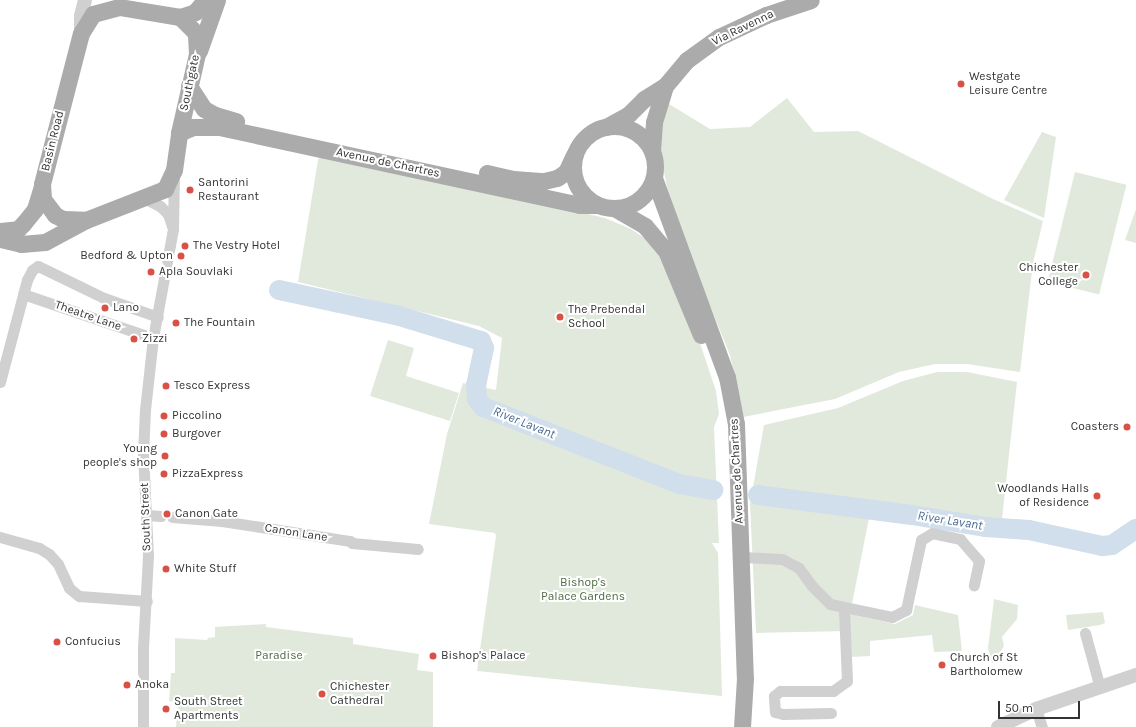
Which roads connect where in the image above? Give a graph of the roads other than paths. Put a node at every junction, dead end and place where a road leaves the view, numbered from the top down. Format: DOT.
graph roads {
  1 [pos="85,0"];
  2 [pos="103,0"];
  3 [pos="205,0"];
  4 [pos="217,0"];
  5 [pos="811,0"];
  6 [pos="119,7"];
  7 [pos="180,17"];
  8 [pos="81,33"];
  9 [pos="197,54"];
  10 [pos="189,86"];
  11 [pos="665,86"];
  12 [pos="605,127"];
  13 [pos="179,133"];
  14 [pos="652,151"];
  15 [pos="574,155"];
  16 [pos="174,170"];
  17 [pos="654,178"];
  18 [pos="42,184"];
  19 [pos="146,199"];
  20 [pos="596,204"];
  21 [pos="614,208"];
  22 [pos="86,220"];
  23 [pos="173,229"];
  24 [pos="0,231"];
  25 [pos="0,239"];
  26 [pos="23,294"];
  27 [pos="159,313"];
  28 [pos="153,338"];
  29 [pos="0,382"];
  30 [pos="147,515"];
  31 [pos="161,516"];
  32 [pos="172,517"];
  33 [pos="0,537"];
  34 [pos="418,549"];
  35 [pos="742,557"];
  36 [pos="974,585"];
  37 [pos="146,601"];
  38 [pos="844,608"];
  39 [pos="1085,633"];
  40 [pos="1136,675"];
  41 [pos="1100,688"];
  42 [pos="741,706"];
  43 [pos="1036,709"];
  44 [pos="831,713"];
  45 [pos="143,727"];
  46 [pos="742,727"];
  47 [pos="998,727"];
  48 [pos="1042,727"];
  1 -- 8 [label="street"];
  2 -- 6 [label="street"];
  3 -- 7 [label="main road"];
  4 -- 9 [label="main road"];
  5 -- 11 [label="main road, Via Ravenna"];
  6 -- 7 [label="main road"];
  6 -- 8 [label="main road"];
  7 -- 9 [label="main road, Southgate"];
  8 -- 18 [label="main road, Basin Road"];
  9 -- 10 [label="main road, Southgate"];
  10 -- 13 [label="main road, Southgate"];
  10 -- 15 [label="main road, Avenue de Chartres"];
  11 -- 12 [label="main road, Via Ravenna"];
  11 -- 14 [label="main road, Via Ravenna"];
  12 -- 14 [label="main road"];
  12 -- 15 [label="main road"];
  13 -- 16 [label="main road, Southgate"];
  13 -- 20 [label="main road, Avenue de Chartres"];
  14 -- 17 [label="main road"];
  15 -- 20 [label="main road"];
  16 -- 19 [label="main road, Southgate"];
  16 -- 23 [label="street, Southgate"];
  17 -- 21 [label="main road"];
  17 -- 35 [label="main road, Avenue de Chartres"];
  18 -- 22 [label="main road, Basin Road"];
  18 -- 24 [label="main road"];
  19 -- 22 [label="main road, Southgate"];
  19 -- 23 [label="street"];
  20 -- 21 [label="main road"];
  21 -- 42 [label="main road, Avenue de Chartres"];
  22 -- 25 [label="main road"];
  23 -- 27 [label="street, Southgate"];
  26 -- 27 [label="street"];
  26 -- 28 [label="street, Theatre Lane"];
  26 -- 29 [label="street"];
  27 -- 28 [label="street, South Street"];
  28 -- 30 [label="street, South Street"];
  30 -- 31 [label="street"];
  30 -- 37 [label="street, South Street"];
  32 -- 34 [label="street, Canon Lane"];
  33 -- 37 [label="street"];
  35 -- 38 [label="street"];
  35 -- 42 [label="main road, Avenue de Chartres"];
  36 -- 38 [label="street"];
  37 -- 45 [label="street, South Street"];
  38 -- 44 [label="street"];
  39 -- 41 [label="street"];
  40 -- 41 [label="street"];
  41 -- 43 [label="street"];
  42 -- 46 [label="main road, Avenue de Chartres"];
  43 -- 47 [label="street"];
  43 -- 48 [label="street"];
}
